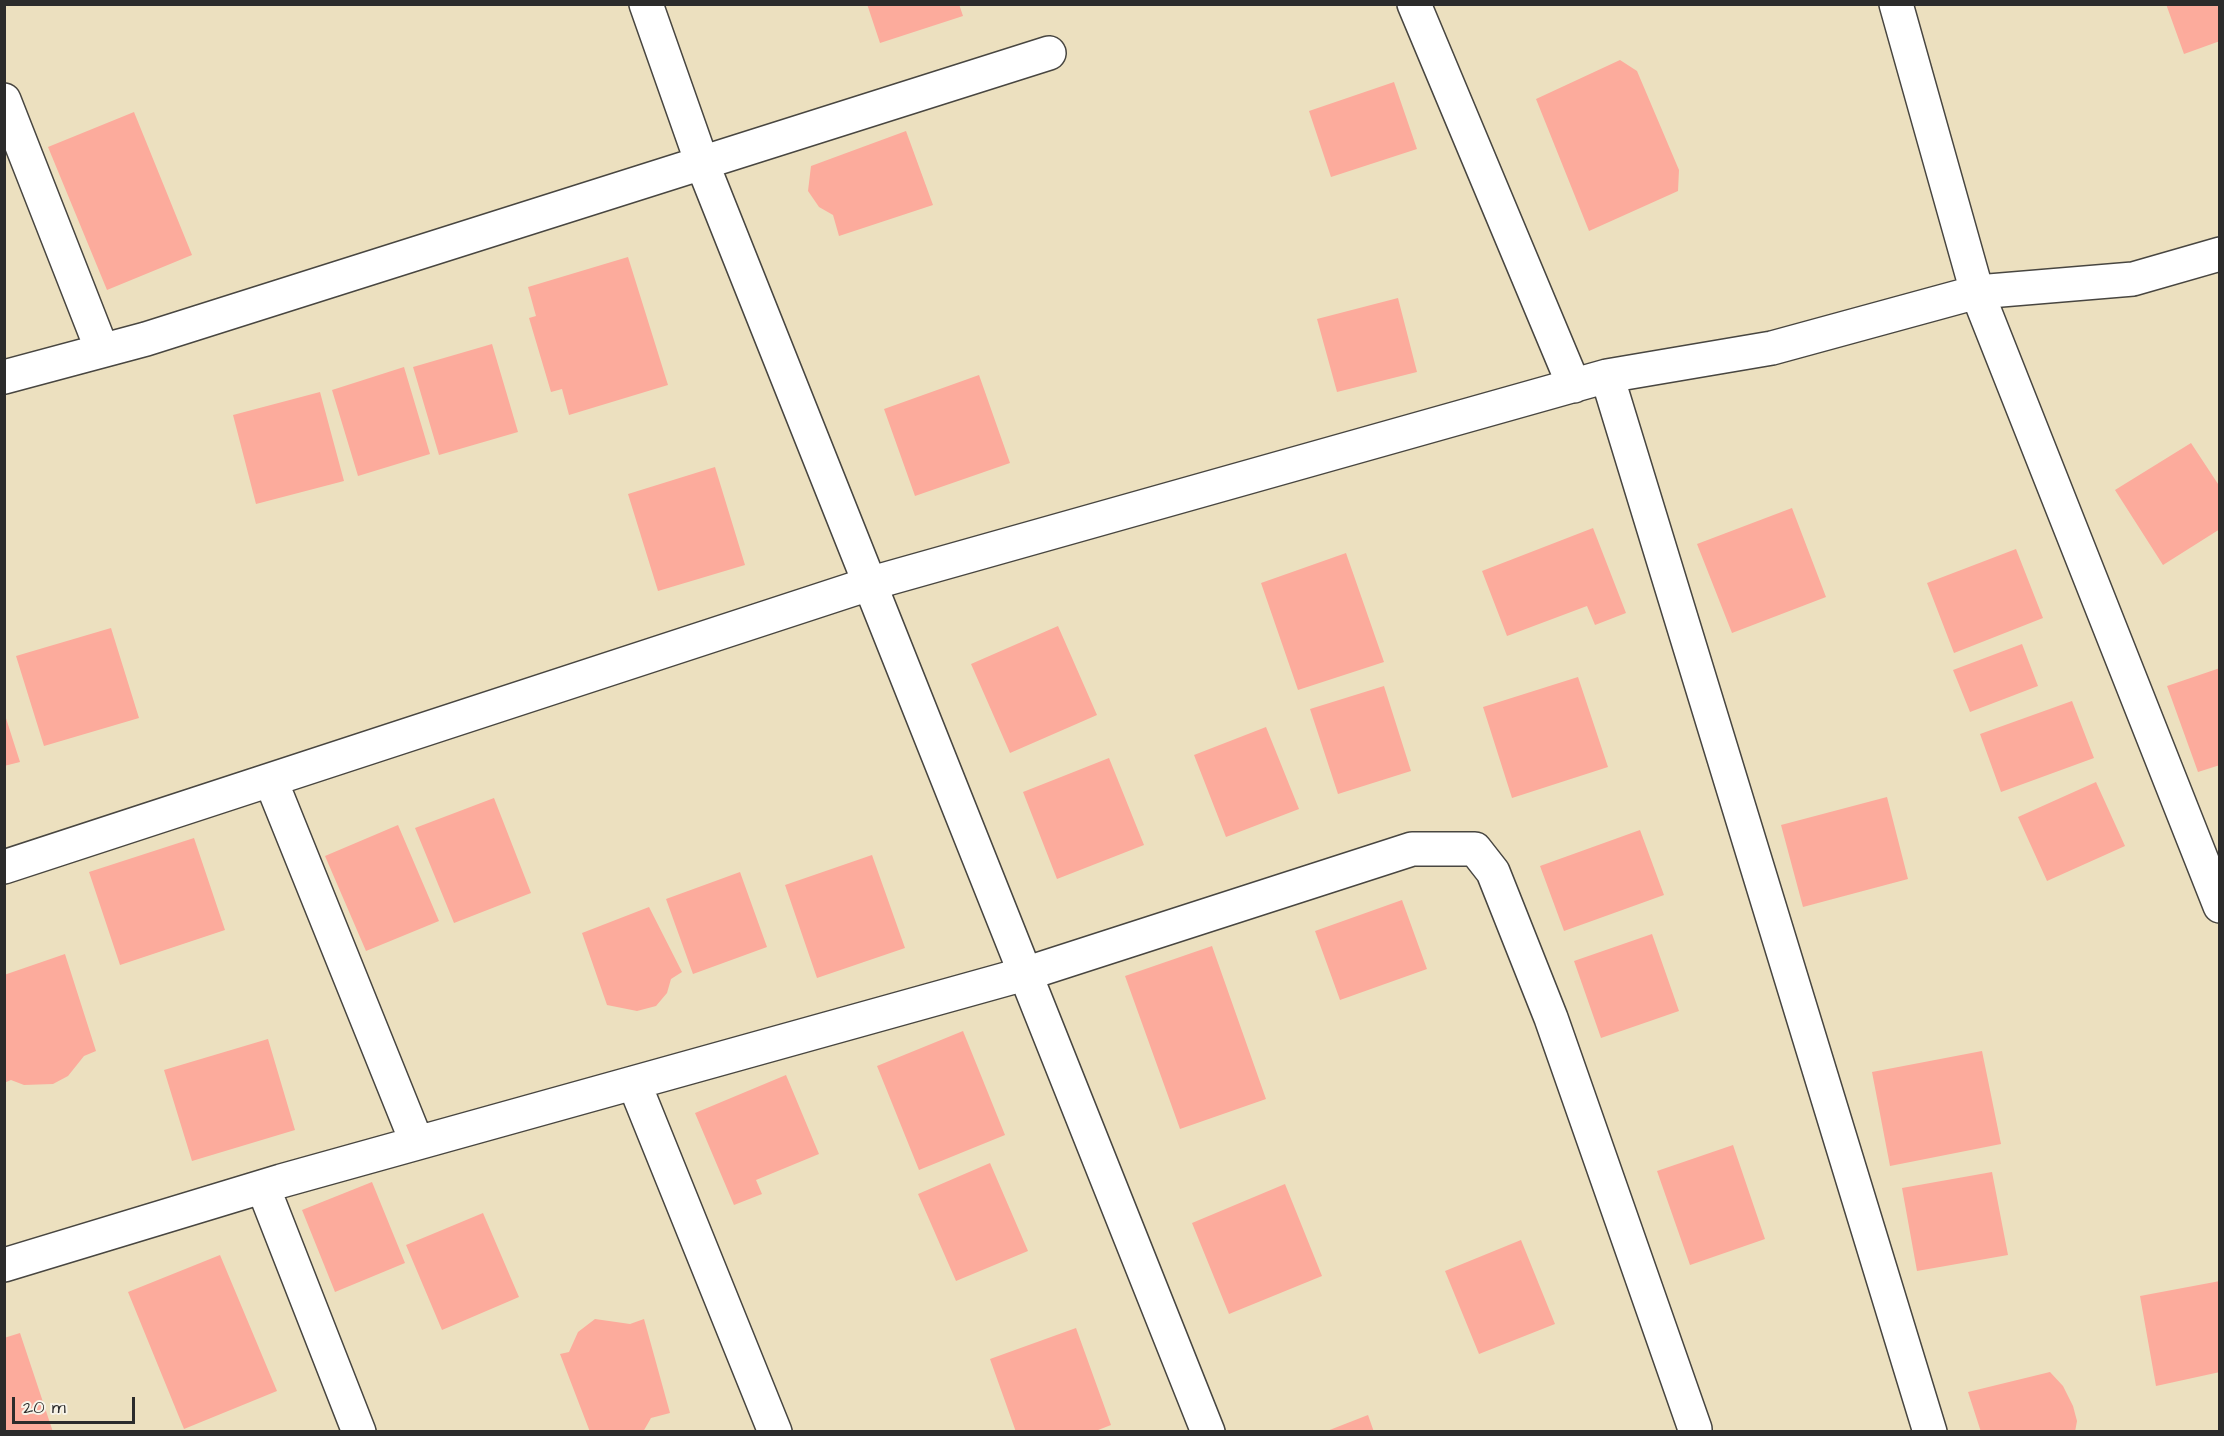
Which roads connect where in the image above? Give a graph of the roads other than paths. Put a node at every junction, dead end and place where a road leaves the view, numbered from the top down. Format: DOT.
graph roads {
  1 [pos="646,4"];
  2 [pos="1414,4"];
  3 [pos="1896,4"];
  4 [pos="1049,53"];
  5 [pos="4,100"];
  6 [pos="702,163"];
  7 [pos="2220,254"];
  8 [pos="1977,292"];
  9 [pos="102,351"];
  10 [pos="1607,376"];
  11 [pos="4,377"];
  12 [pos="1574,386"];
  13 [pos="872,583"];
  14 [pos="272,781"];
  15 [pos="4,867"];
  16 [pos="2220,906"];
  17 [pos="1028,974"];
  18 [pos="634,1083"];
  19 [pos="417,1143"];
  20 [pos="262,1187"];
  21 [pos="4,1265"];
  22 [pos="1695,1429"];
  23 [pos="359,1431"];
  24 [pos="775,1431"];
  25 [pos="1208,1431"];
  26 [pos="1930,1431"];
  1 -- 6 [label="street"];
  2 -- 12 [label="street"];
  3 -- 8 [label="street"];
  4 -- 6 [label="street"];
  5 -- 9 [label="street"];
  6 -- 9 [label="street"];
  6 -- 13 [label="street"];
  7 -- 8 [label="street"];
  8 -- 10 [label="street"];
  8 -- 16 [label="street"];
  9 -- 11 [label="street"];
  10 -- 12 [label="street"];
  10 -- 26 [label="street"];
  12 -- 13 [label="street"];
  13 -- 14 [label="street"];
  13 -- 17 [label="street"];
  14 -- 15 [label="street"];
  14 -- 19 [label="street"];
  17 -- 18 [label="street"];
  17 -- 22 [label="street"];
  17 -- 25 [label="street"];
  18 -- 19 [label="street"];
  18 -- 24 [label="street"];
  19 -- 20 [label="street"];
  20 -- 21 [label="street"];
  20 -- 23 [label="street"];
}
